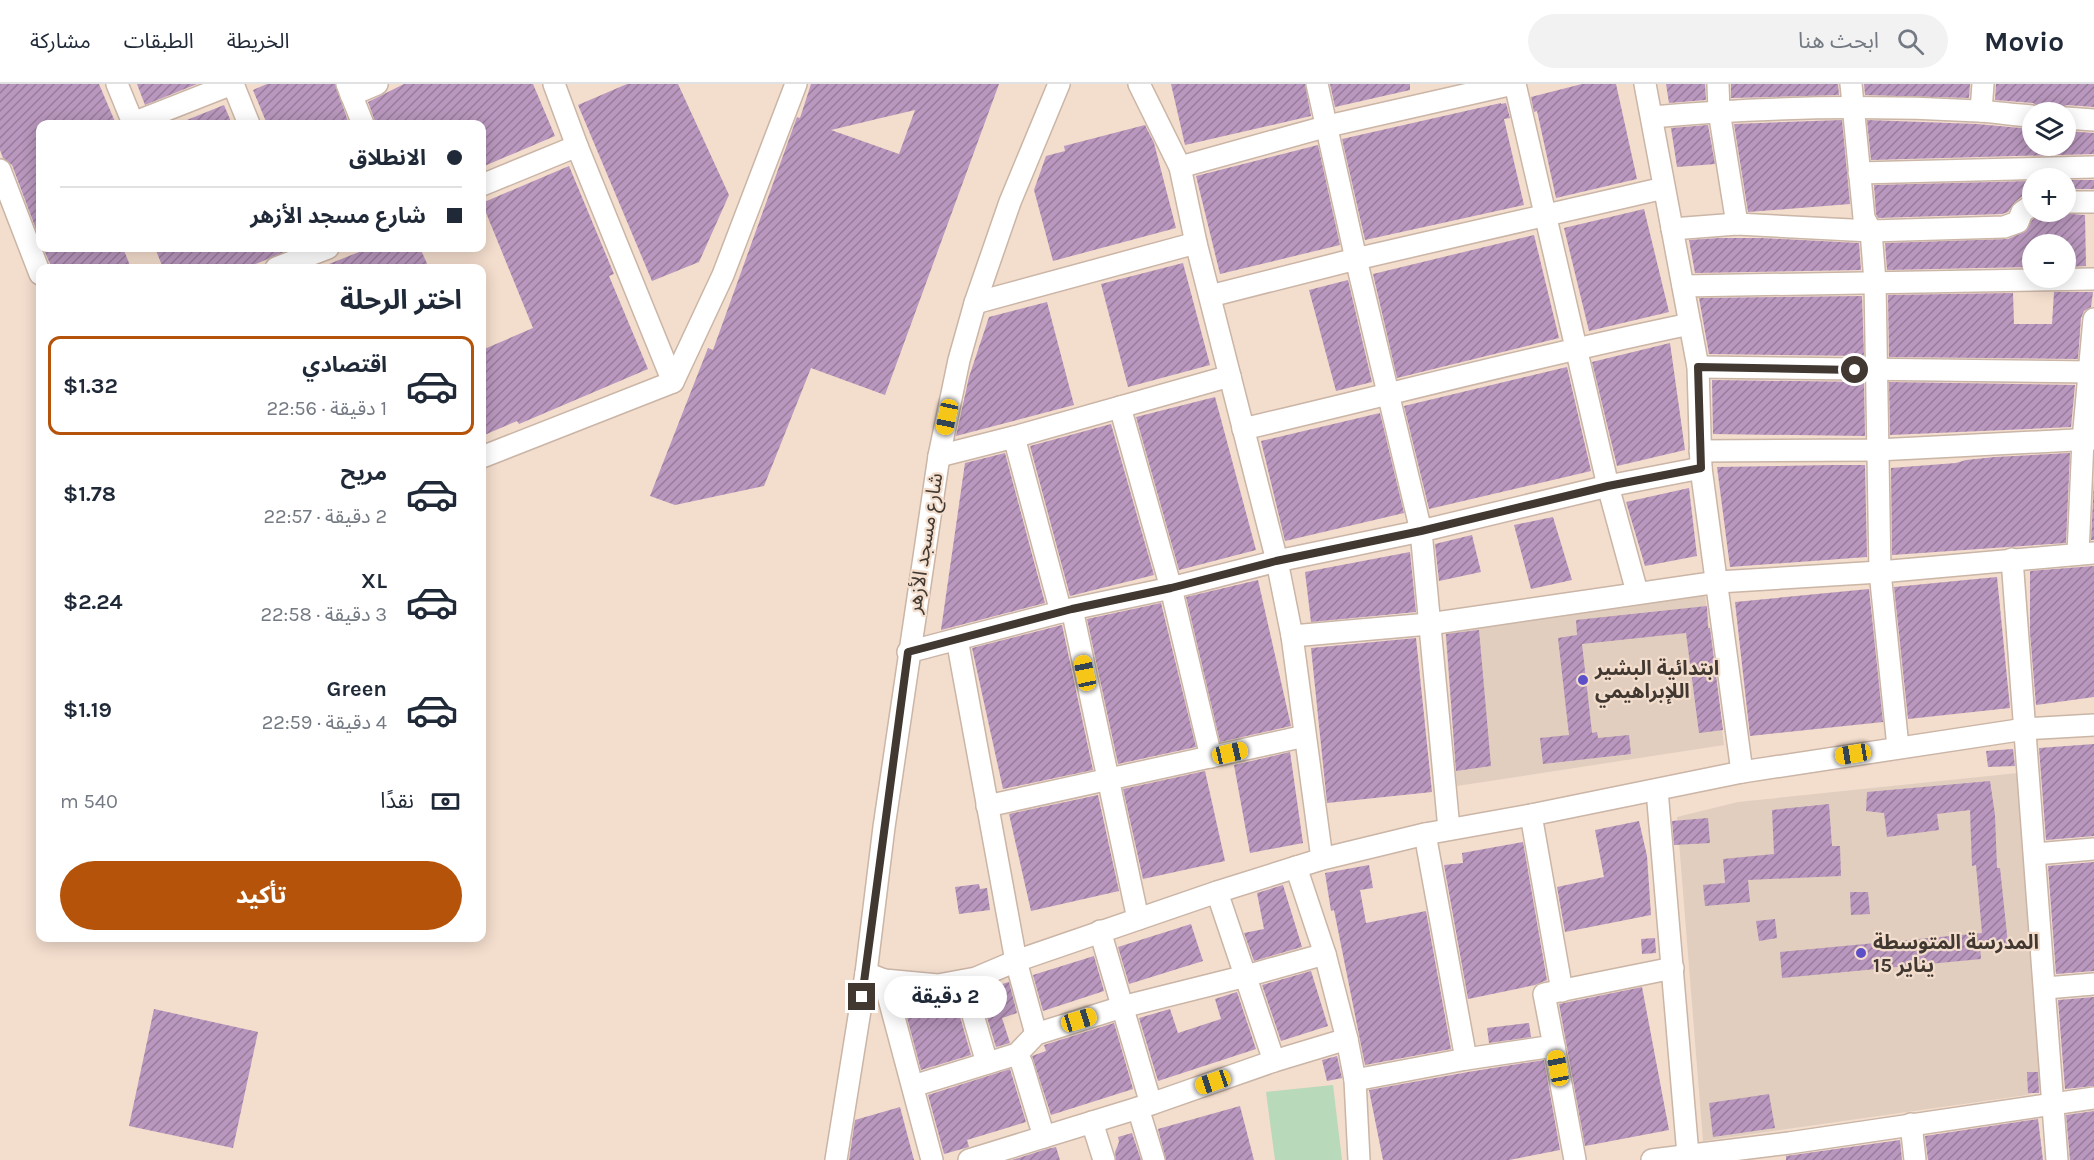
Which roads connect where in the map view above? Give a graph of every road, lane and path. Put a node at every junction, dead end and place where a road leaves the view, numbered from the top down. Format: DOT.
graph roads {
  1 [pos="117,84"];
  2 [pos="232,84"];
  3 [pos="377,84"];
  4 [pos="554,84"];
  5 [pos="796,84"];
  6 [pos="1059,84"];
  7 [pos="1139,84"];
  8 [pos="1317,84"];
  9 [pos="1514,84"];
  10 [pos="1645,84"];
  11 [pos="1718,84"];
  12 [pos="1851,84"];
  13 [pos="1983,84"];
  14 [pos="349,89"];
  15 [pos="1854,108"];
  16 [pos="1719,111"];
  17 [pos="1981,111"];
  18 [pos="2022,115"];
  19 [pos="1652,117"];
  20 [pos="2076,119"];
  21 [pos="132,120"];
  22 [pos="141,120"];
  23 [pos="247,120"];
  24 [pos="361,120"];
  25 [pos="2094,120"];
  26 [pos="1328,126"];
  27 [pos="577,146"];
  28 [pos="1180,167"];
  29 [pos="2094,167"];
  30 [pos="0,170"];
  31 [pos="1858,173"];
  32 [pos="486,183"];
  33 [pos="1664,188"];
  34 [pos="2076,202"];
  35 [pos="2094,202"];
  36 [pos="2022,212"];
  37 [pos="1545,216"];
  38 [pos="1737,224"];
  39 [pos="1672,229"];
  40 [pos="1871,231"];
  41 [pos="1196,243"];
  42 [pos="318,252"];
  43 [pos="303,258"];
  44 [pos="1356,259"];
  45 [pos="36,264"];
  46 [pos="287,264"];
  47 [pos="2094,279"];
  48 [pos="1875,282"];
  49 [pos="1683,286"];
  50 [pos="1210,296"];
  51 [pos="975,303"];
  52 [pos="2094,319"];
  53 [pos="1690,324"];
  54 [pos="1577,347"];
  55 [pos="1698,367"];
  56 [pos="1877,370"];
  57 [pos="2091,372"];
  58 [pos="1230,376"];
  59 [pos="673,382"];
  60 [pos="1390,395"];
  61 [pos="1120,407"];
  62 [pos="1243,429"];
  63 [pos="1014,437"];
  64 [pos="2088,440"];
  65 [pos="1877,450"];
  66 [pos="486,455"];
  67 [pos="939,456"];
  68 [pos="1701,460"];
  69 [pos="1608,486"];
  70 [pos="1421,531"];
  71 [pos="2086,554"];
  72 [pos="2012,560"];
  73 [pos="1276,561"];
  74 [pos="1880,572"];
  75 [pos="1718,582"];
  76 [pos="1171,588"];
  77 [pos="1636,592"];
  78 [pos="1066,611"];
  79 [pos="1429,624"];
  80 [pos="1292,636"];
  81 [pos="957,639"];
  82 [pos="908,652"];
  83 [pos="2094,725"];
  84 [pos="2025,729"];
  85 [pos="1305,736"];
  86 [pos="1898,747"];
  87 [pos="1211,757"];
  88 [pos="1742,772"];
  89 [pos="1108,780"];
  90 [pos="1657,790"];
  91 [pos="987,806"];
  92 [pos="1531,815"];
  93 [pos="1449,829"];
  94 [pos="1425,834"];
  95 [pos="2094,849"];
  96 [pos="2035,854"];
  97 [pos="1322,859"];
  98 [pos="1296,867"];
  99 [pos="1217,892"];
  100 [pos="1137,919"];
  101 [pos="1100,931"];
  102 [pos="1325,954"];
  103 [pos="1016,962"];
  104 [pos="1673,968"];
  105 [pos="1246,976"];
  106 [pos="875,977"];
  107 [pos="963,981"];
  108 [pos="2094,984"];
  109 [pos="2046,988"];
  110 [pos="1562,991"];
  111 [pos="1122,1007"];
  112 [pos="1036,1034"];
  113 [pos="1347,1039"];
  114 [pos="1554,1046"];
  115 [pos="1017,1054"];
  116 [pos="1466,1059"];
  117 [pos="1274,1061"];
  118 [pos="987,1063"];
  119 [pos="1355,1080"];
  120 [pos="913,1086"];
  121 [pos="2094,1098"];
  122 [pos="2054,1103"];
  123 [pos="1144,1106"];
  124 [pos="1092,1122"];
  125 [pos="1911,1124"];
  126 [pos="1044,1137"];
  127 [pos="1789,1152"];
  128 [pos="1688,1155"];
  129 [pos="836,1160"];
  130 [pos="932,1160"];
  131 [pos="969,1160"];
  132 [pos="1104,1160"];
  133 [pos="1154,1160"];
  134 [pos="1359,1160"];
  135 [pos="1575,1160"];
  136 [pos="1652,1160"];
  137 [pos="1915,1160"];
  138 [pos="2058,1160"];
  1 -- 21 [label="street"];
  2 -- 22 [label="street"];
  2 -- 23 [label="street"];
  3 -- 14 [label="street"];
  4 -- 27 [label="street"];
  5 -- 59 [label="street"];
  6 -- 51 [label="street, شارع مسجد الأزهر"];
  7 -- 28 [label="street"];
  8 -- 26 [label="street"];
  9 -- 26 [label="street"];
  9 -- 37 [label="street"];
  10 -- 19 [label="street"];
  11 -- 16 [label="street"];
  12 -- 15 [label="street"];
  13 -- 17 [label="street"];
  14 -- 24 [label="street"];
  15 -- 16 [label="street"];
  15 -- 17 [label="street"];
  15 -- 31 [label="street"];
  16 -- 19 [label="street"];
  16 -- 38 [label="street"];
  17 -- 18 [label="street"];
  19 -- 33 [label="street"];
  20 -- 25 [label="street"];
  26 -- 28 [label="street"];
  26 -- 44 [label="street"];
  27 -- 32 [label="street"];
  27 -- 59 [label="street"];
  28 -- 41 [label="street"];
  29 -- 31 [label="street"];
  30 -- 45 [label="street"];
  31 -- 40 [label="street"];
  33 -- 37 [label="street"];
  33 -- 39 [label="street"];
  34 -- 35 [label="street"];
  36 -- 40 [label="street"];
  37 -- 44 [label="street"];
  37 -- 54 [label="street"];
  38 -- 39 [label="street"];
  38 -- 40 [label="street"];
  39 -- 49 [label="street"];
  40 -- 48 [label="street"];
  41 -- 50 [label="street"];
  41 -- 51 [label="street"];
  42 -- 43 [label="street"];
  43 -- 46 [label="street"];
  44 -- 50 [label="street"];
  44 -- 60 [label="street"];
  47 -- 48 [label="street"];
  48 -- 49 [label="street"];
  48 -- 56 [label="street"];
  49 -- 53 [label="street"];
  50 -- 58 [label="street"];
  51 -- 67 [label="street, شارع مسجد الأزهر"];
  52 -- 57 [label="street"];
  53 -- 54 [label="street"];
  53 -- 55 [label="street"];
  54 -- 60 [label="street"];
  54 -- 69 [label="street"];
  55 -- 56 [label="street"];
  55 -- 68 [label="street"];
  56 -- 57 [label="street"];
  56 -- 65 [label="street"];
  57 -- 64 [label="street"];
  58 -- 61 [label="street"];
  58 -- 62 [label="street"];
  59 -- 66 [label="street"];
  60 -- 62 [label="street"];
  60 -- 70 [label="street"];
  61 -- 63 [label="street"];
  61 -- 76 [label="street"];
  62 -- 73 [label="street"];
  63 -- 67 [label="street"];
  63 -- 78 [label="street"];
  64 -- 65 [label="street"];
  64 -- 71 [label="street"];
  65 -- 68 [label="street"];
  65 -- 74 [label="street"];
  67 -- 82 [label="street, شارع مسجد الأزهر"];
  68 -- 69 [label="street"];
  68 -- 75 [label="street"];
  69 -- 70 [label="street"];
  69 -- 77 [label="street"];
  70 -- 73 [label="street"];
  70 -- 79 [label="street"];
  71 -- 72 [label="street"];
  72 -- 74 [label="street"];
  72 -- 84 [label="street"];
  73 -- 76 [label="street"];
  73 -- 80 [label="street"];
  74 -- 75 [label="street"];
  74 -- 86 [label="street"];
  75 -- 77 [label="street"];
  75 -- 88 [label="street"];
  76 -- 78 [label="street"];
  76 -- 87 [label="street"];
  77 -- 79 [label="street"];
  78 -- 81 [label="street"];
  78 -- 89 [label="street"];
  79 -- 80 [label="street"];
  79 -- 93 [label="street"];
  80 -- 85 [label="street"];
  81 -- 82 [label="street"];
  81 -- 91 [label="street"];
  82 -- 106 [label="street, شارع مسجد الأزهر"];
  83 -- 84 [label="street"];
  84 -- 86 [label="street"];
  84 -- 96 [label="street"];
  85 -- 87 [label="street"];
  85 -- 97 [label="street"];
  86 -- 88 [label="street"];
  87 -- 89 [label="street"];
  88 -- 90 [label="street"];
  89 -- 91 [label="street"];
  89 -- 100 [label="street"];
  90 -- 92 [label="street"];
  90 -- 104 [label="street"];
  91 -- 103 [label="street"];
  92 -- 93 [label="street"];
  92 -- 110 [label="street"];
  93 -- 94 [label="street"];
  94 -- 97 [label="street"];
  94 -- 116 [label="street"];
  95 -- 96 [label="street"];
  96 -- 109 [label="street"];
  97 -- 98 [label="street"];
  98 -- 99 [label="street"];
  98 -- 102 [label="street"];
  99 -- 100 [label="street"];
  99 -- 105 [label="street"];
  100 -- 101 [label="street"];
  101 -- 103 [label="street"];
  101 -- 111 [label="street"];
  102 -- 105 [label="street"];
  102 -- 113 [label="street"];
  103 -- 107 [label="street"];
  103 -- 112 [label="street"];
  104 -- 110 [label="street"];
  104 -- 128 [label="street"];
  105 -- 111 [label="street"];
  105 -- 117 [label="street"];
  106 -- 107 [label="street"];
  106 -- 120 [label="street"];
  106 -- 129 [label="street, شارع مسجد الأزهر"];
  107 -- 118 [label="street"];
  108 -- 109 [label="street"];
  109 -- 122 [label="street"];
  110 -- 114 [label="street"];
  111 -- 112 [label="street"];
  111 -- 123 [label="street"];
  112 -- 115 [label="street"];
  113 -- 117 [label="street"];
  113 -- 119 [label="street"];
  114 -- 116 [label="street"];
  114 -- 135 [label="street"];
  115 -- 118 [label="street"];
  115 -- 126 [label="street"];
  116 -- 119 [label="street"];
  117 -- 123 [label="street"];
  118 -- 120 [label="street"];
  119 -- 134 [label="street"];
  120 -- 130 [label="street"];
  121 -- 122 [label="street"];
  122 -- 125 [label="street"];
  122 -- 138 [label="street"];
  123 -- 124 [label="street"];
  123 -- 133 [label="street"];
  124 -- 126 [label="street"];
  124 -- 132 [label="street"];
  125 -- 127 [label="street"];
  125 -- 137 [label="street"];
  126 -- 131 [label="street"];
  127 -- 128 [label="street"];
  128 -- 136 [label="street"];
}
